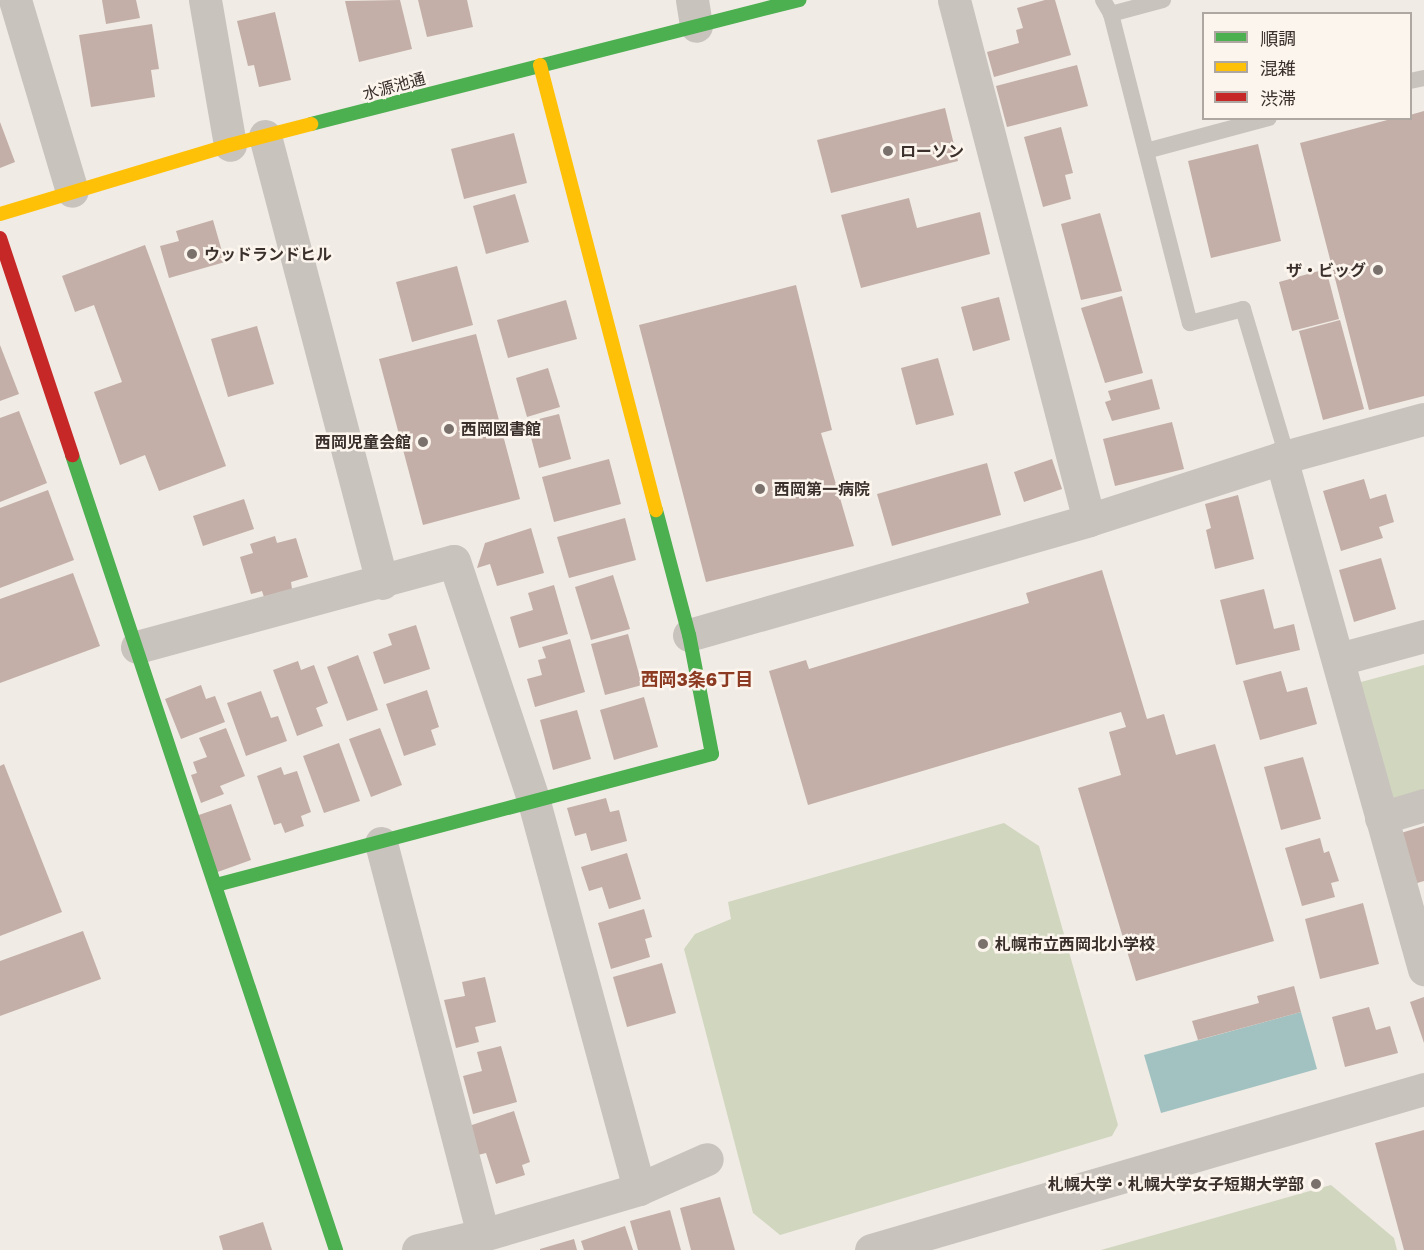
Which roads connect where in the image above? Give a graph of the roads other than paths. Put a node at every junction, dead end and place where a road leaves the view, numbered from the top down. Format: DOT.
graph roads {
  1 [pos="15,0"];
  2 [pos="205,0"];
  3 [pos="799,0"];
  4 [pos="954,0"];
  5 [pos="1162,0"];
  6 [pos="1107,7"];
  7 [pos="694,13"];
  8 [pos="540,65"];
  9 [pos="1262,120"];
  10 [pos="265,136"];
  11 [pos="230,146"];
  12 [pos="1146,151"];
  13 [pos="72,191"];
  14 [pos="0,214"];
  15 [pos="0,238"];
  16 [pos="1424,419"];
  17 [pos="1284,458"];
  18 [pos="1089,520"];
  19 [pos="382,583"];
  20 [pos="689,635"];
  21 [pos="1424,636"];
  22 [pos="137,647"];
  23 [pos="1339,659"];
  24 [pos="534,802"];
  25 [pos="1424,805"];
  26 [pos="1380,818"];
  27 [pos="381,843"];
  28 [pos="216,885"];
  29 [pos="1424,969"];
  30 [pos="1424,1089"];
  31 [pos="707,1159"];
  32 [pos="639,1189"];
  33 [pos="483,1235"];
  34 [pos="336,1250"];
  35 [pos="418,1250"];
  36 [pos="871,1250"];
  1 -- 13 [label="street"];
  2 -- 11 [label="street"];
  3 -- 7 [label="street, 水源池通"];
  4 -- 18 [label="street"];
  5 -- 6 [label="lane"];
  6 -- 12 [label="lane"];
  7 -- 8 [label="street, 水源池通"];
  8 -- 10 [label="street, 水源池通"];
  8 -- 20 [label="street"];
  9 -- 12 [label="lane"];
  10 -- 11 [label="street, 水源池通"];
  10 -- 19 [label="street"];
  11 -- 13 [label="street, 水源池通"];
  12 -- 17 [label="lane"];
  13 -- 14 [label="street, 水源池通"];
  15 -- 22 [label="street"];
  16 -- 17 [label="street"];
  17 -- 18 [label="street"];
  17 -- 23 [label="street"];
  18 -- 20 [label="street"];
  19 -- 22 [label="street"];
  19 -- 24 [label="street"];
  20 -- 24 [label="street"];
  21 -- 23 [label="street"];
  22 -- 28 [label="street"];
  23 -- 26 [label="street"];
  24 -- 27 [label="street"];
  24 -- 32 [label="street"];
  25 -- 26 [label="street"];
  26 -- 29 [label="street"];
  27 -- 28 [label="street"];
  27 -- 33 [label="street"];
  28 -- 34 [label="street"];
  30 -- 36 [label="street"];
  31 -- 32 [label="street"];
  32 -- 33 [label="street"];
  33 -- 35 [label="street"];
}
